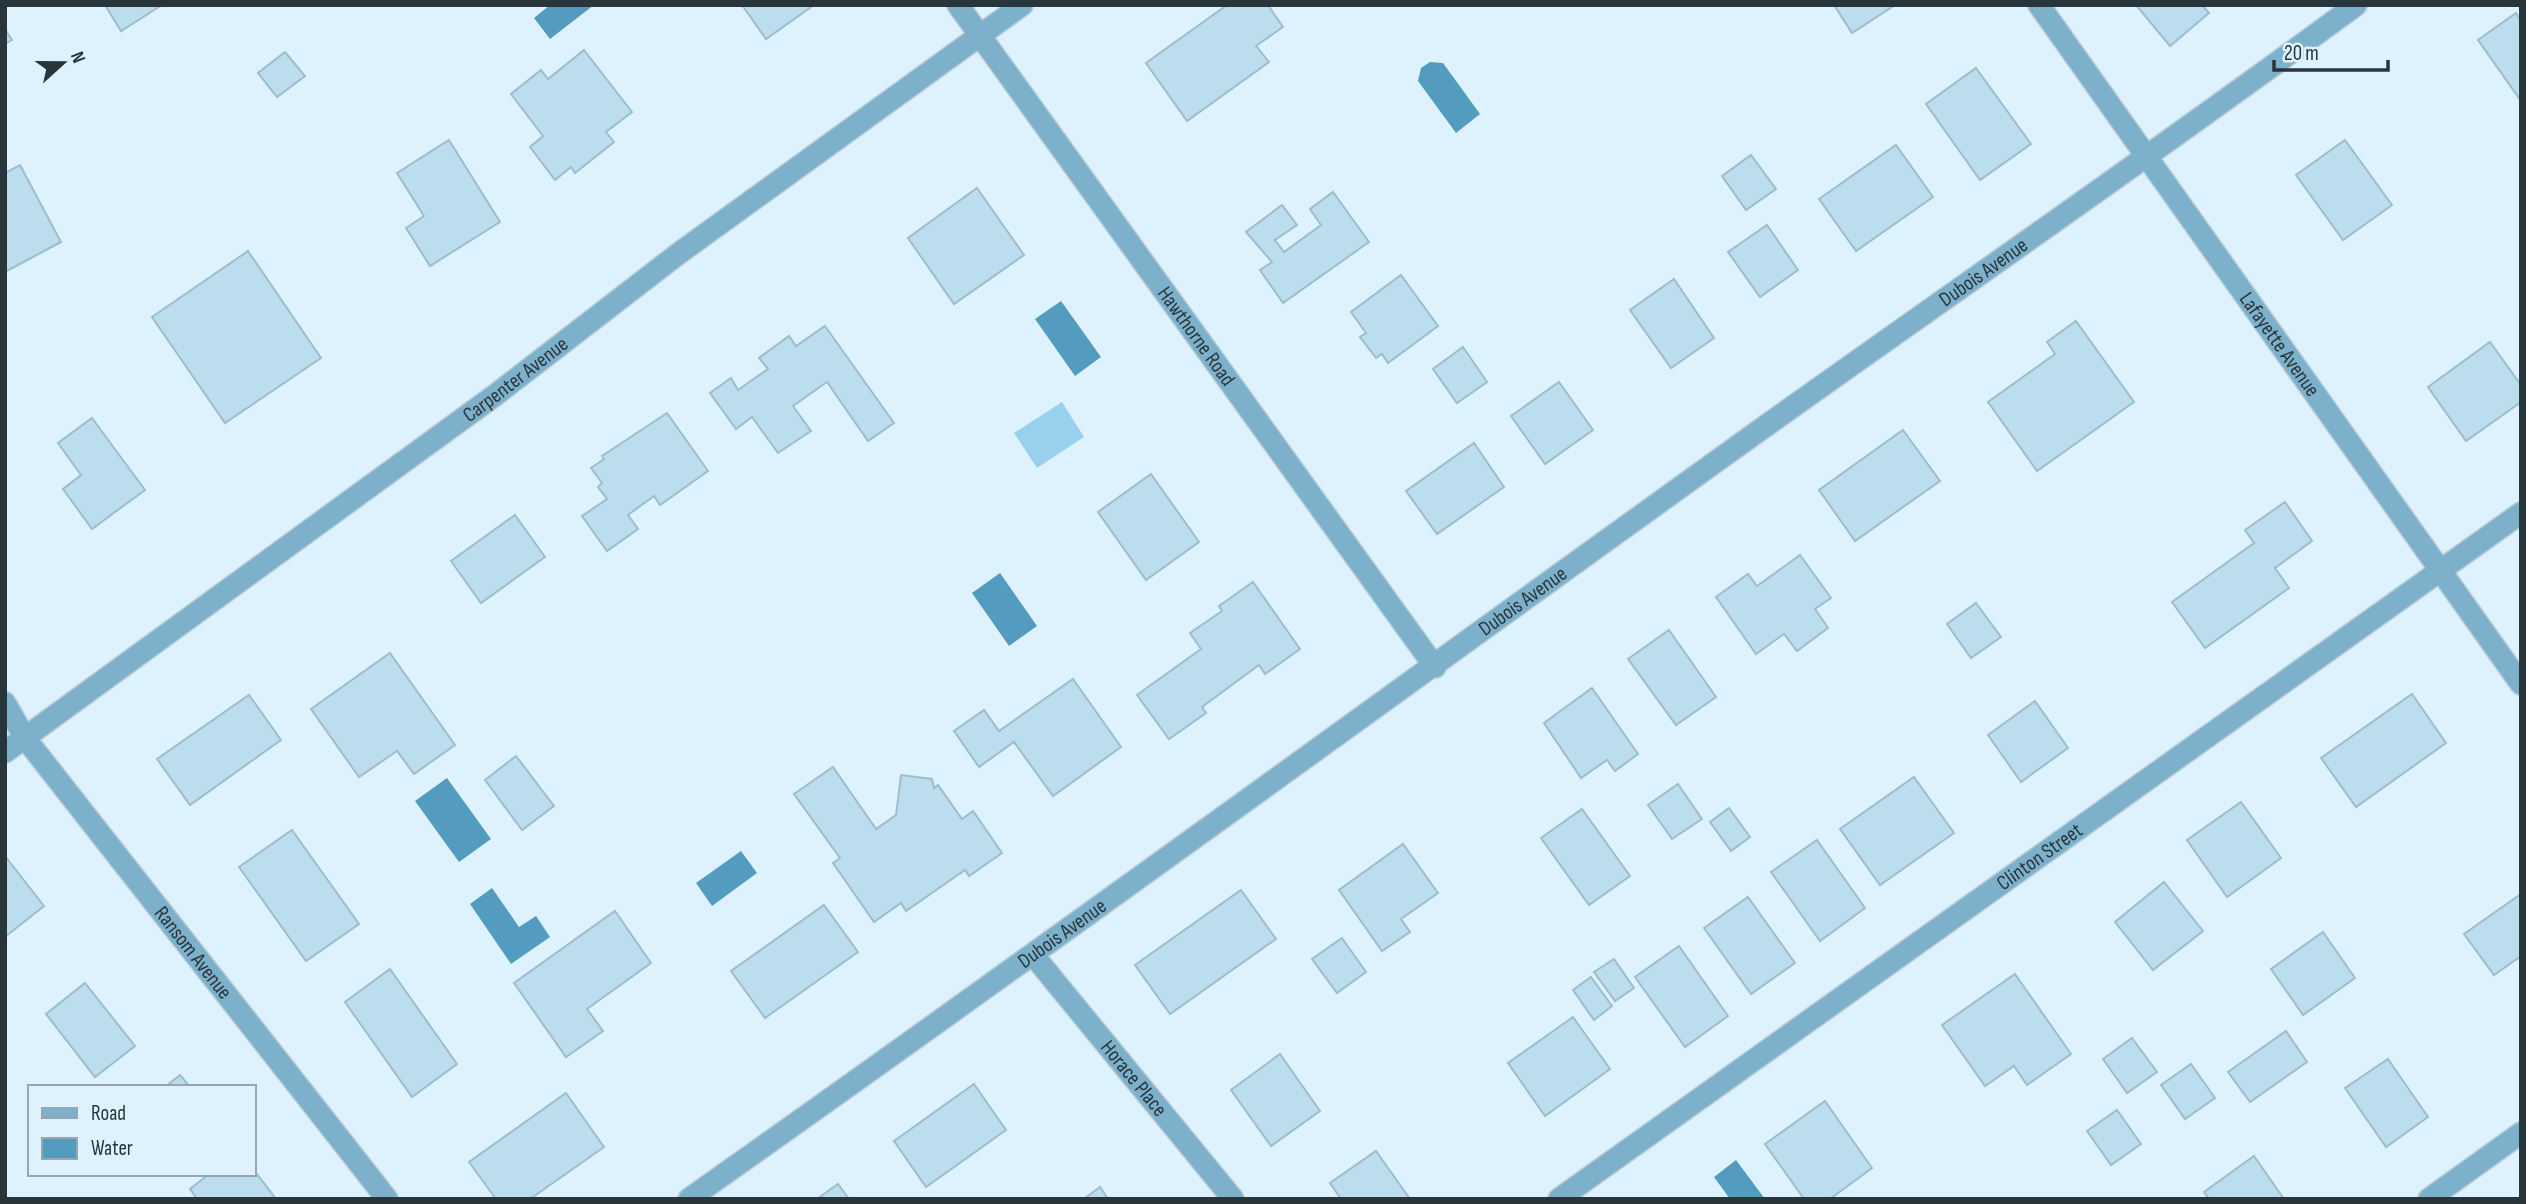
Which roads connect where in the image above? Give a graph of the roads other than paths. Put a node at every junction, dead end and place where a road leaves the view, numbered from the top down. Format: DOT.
graph roads {
  1 [pos="958,5"];
  2 [pos="1023,5"];
  3 [pos="2039,5"];
  4 [pos="2356,5"];
  5 [pos="982,36"];
  6 [pos="2147,158"];
  7 [pos="2521,513"];
  8 [pos="2440,571"];
  9 [pos="1435,667"];
  10 [pos="2521,684"];
  11 [pos="5,703"];
  12 [pos="25,738"];
  13 [pos="5,752"];
  14 [pos="1034,956"];
  15 [pos="2521,1133"];
  16 [pos="387,1199"];
  17 [pos="689,1199"];
  18 [pos="1233,1199"];
  19 [pos="1559,1199"];
  20 [pos="2429,1199"];
  1 -- 5 [label="street, Hawthorne Road"];
  2 -- 5 [label="street, Carpenter Avenue"];
  3 -- 6 [label="street, Lafayette Avenue"];
  4 -- 6 [label="street, Dubois Avenue"];
  5 -- 9 [label="street, Hawthorne Road"];
  5 -- 12 [label="street, Carpenter Avenue"];
  6 -- 8 [label="street, Lafayette Avenue"];
  6 -- 9 [label="street, Dubois Avenue"];
  7 -- 8 [label="street, Clinton Street"];
  8 -- 10 [label="street, Lafayette Avenue"];
  8 -- 19 [label="street, Clinton Street"];
  9 -- 14 [label="street, Dubois Avenue"];
  11 -- 12 [label="street, Ransom Avenue"];
  12 -- 13 [label="street, Carpenter Avenue"];
  12 -- 16 [label="street, Ransom Avenue"];
  14 -- 17 [label="street, Dubois Avenue"];
  14 -- 18 [label="street, Horace Place"];
  15 -- 20 [label="street"];
}
